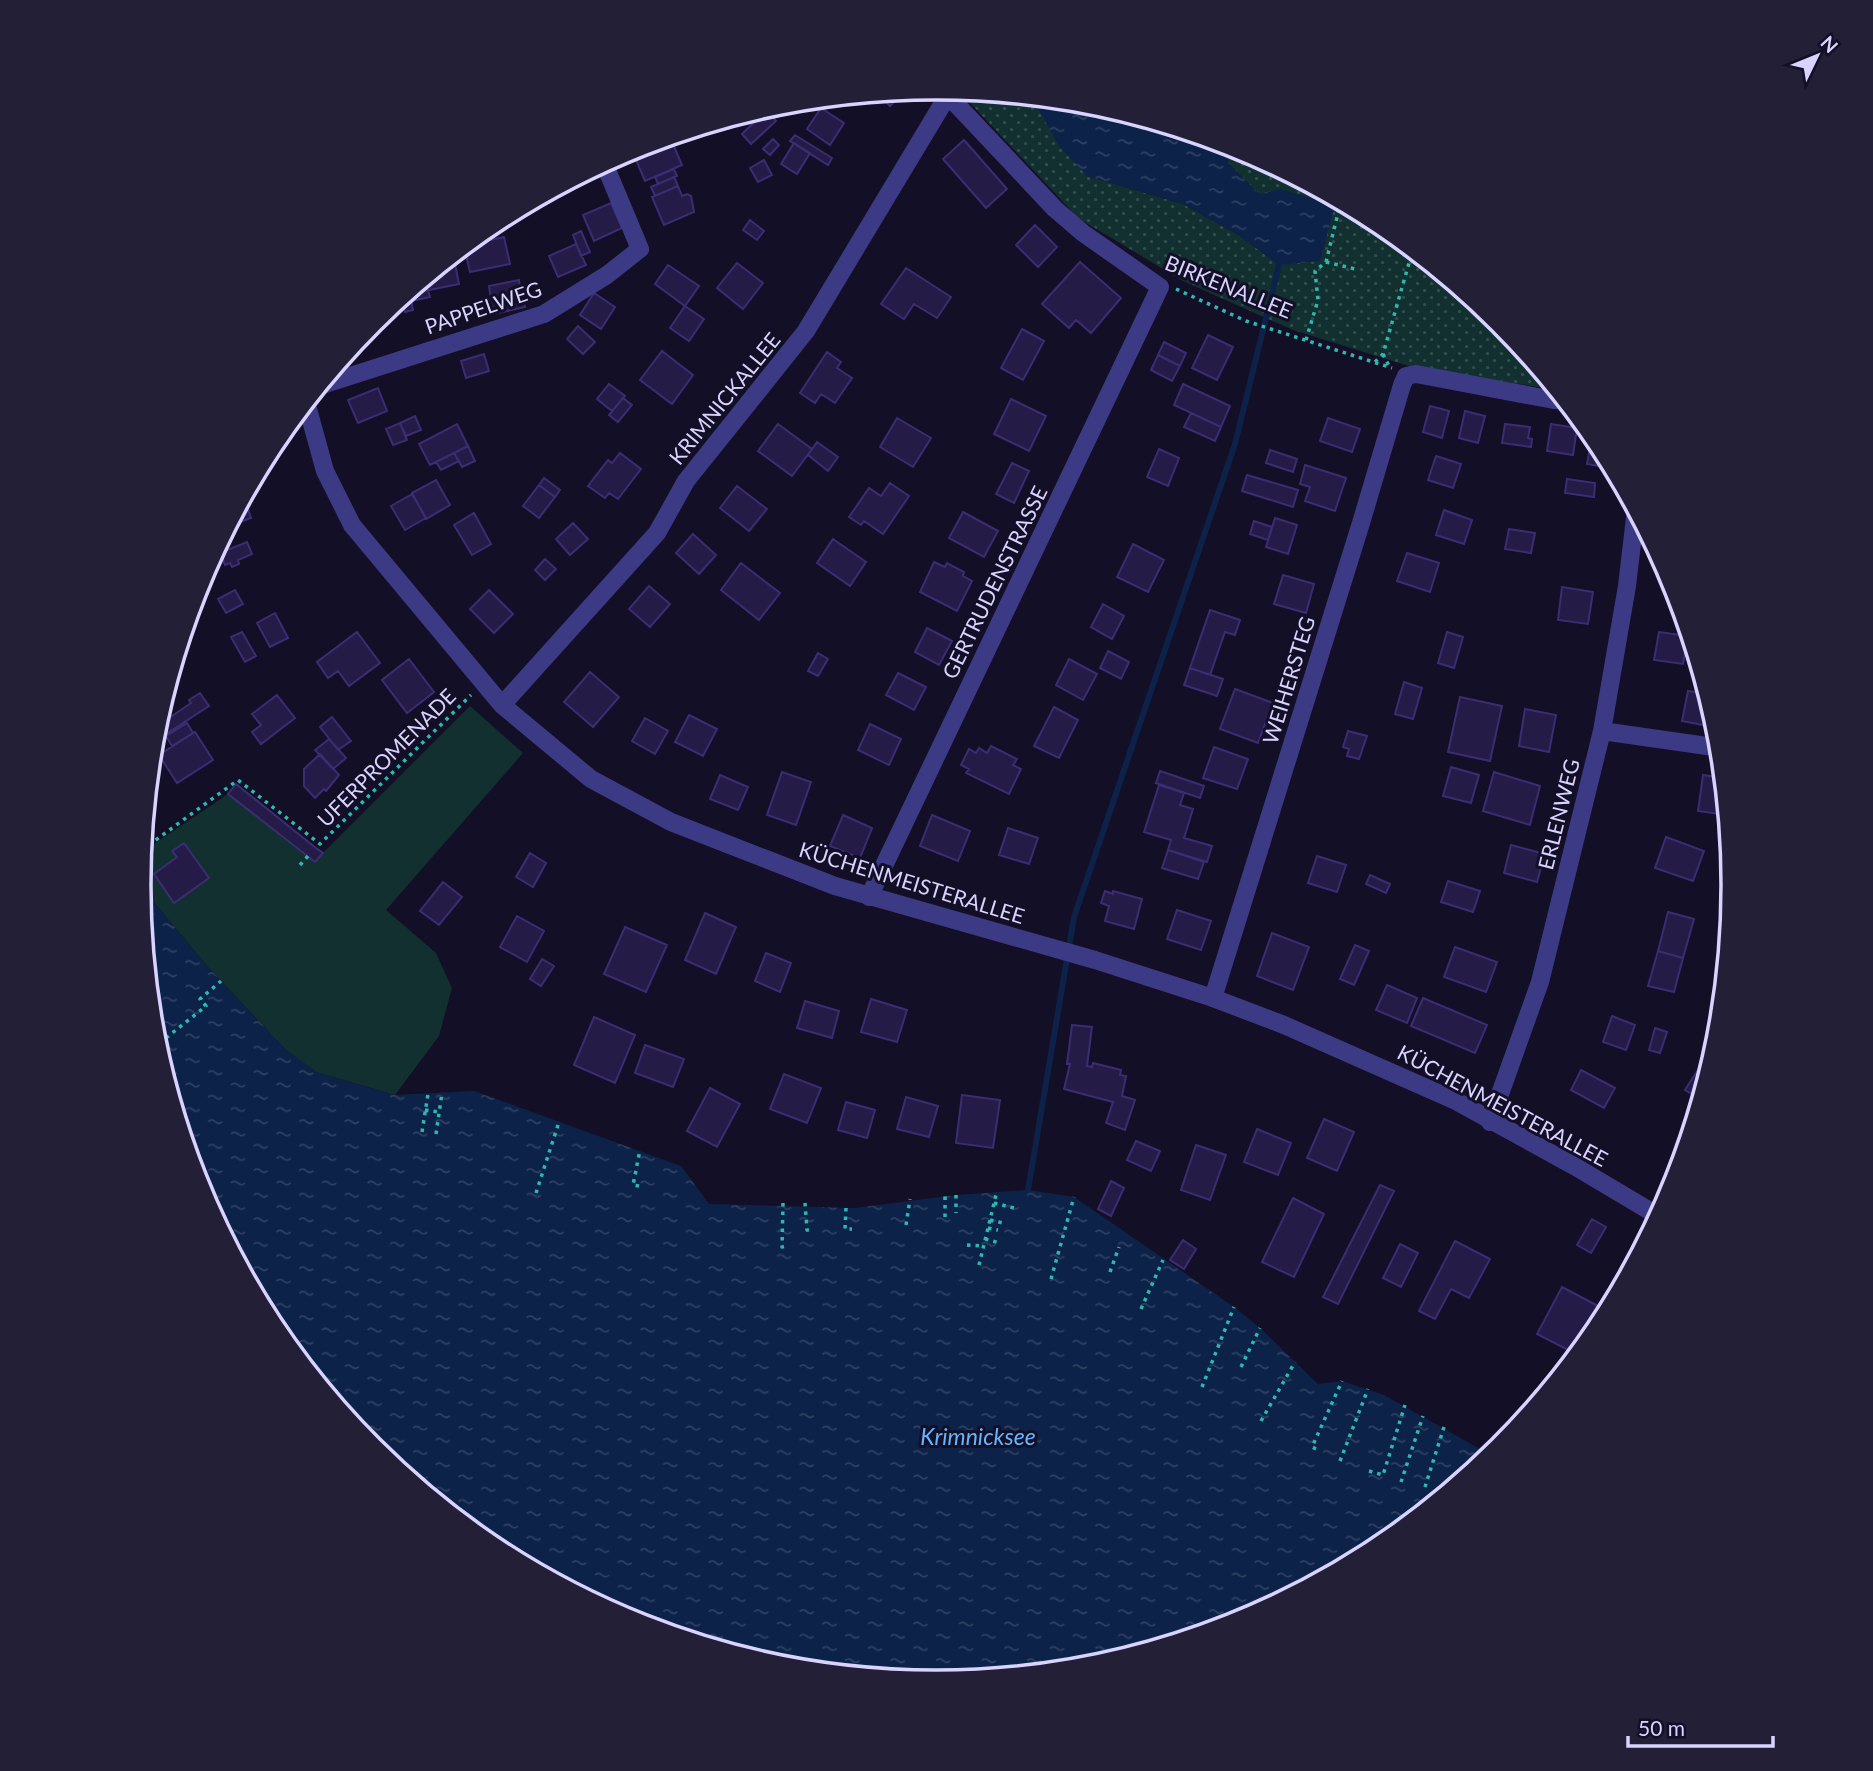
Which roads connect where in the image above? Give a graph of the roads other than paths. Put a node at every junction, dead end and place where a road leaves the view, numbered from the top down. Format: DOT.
graph roads {
  1 [pos="940,100"];
  2 [pos="953,100"];
  3 [pos="608,173"];
  4 [pos="1160,287"];
  5 [pos="334,381"];
  6 [pos="1554,400"];
  7 [pos="309,413"];
  8 [pos="1634,525"];
  9 [pos="502,705"];
  10 [pos="1602,731"];
  11 [pos="1710,746"];
  12 [pos="869,897"];
  13 [pos="1213,998"];
  14 [pos="1490,1122"];
  15 [pos="1651,1211"];
  1 -- 9 [label="street, KRIMNICKALLEE"];
  2 -- 4 [label="street, BIRKENALLEE"];
  3 -- 5 [label="street, PAPPELWEG"];
  4 -- 12 [label="street, GERTRUDENSTRASSE"];
  6 -- 13 [label="street, WEIHERSTEG"];
  7 -- 9 [label="street, KÜCHENMEISTERALLEE"];
  8 -- 10 [label="street, ERLENWEG"];
  9 -- 12 [label="street, KÜCHENMEISTERALLEE"];
  10 -- 11 [label="street"];
  10 -- 14 [label="street, ERLENWEG"];
  12 -- 13 [label="street, KÜCHENMEISTERALLEE"];
  13 -- 14 [label="street, KÜCHENMEISTERALLEE"];
  14 -- 15 [label="street, KÜCHENMEISTERALLEE"];
}
